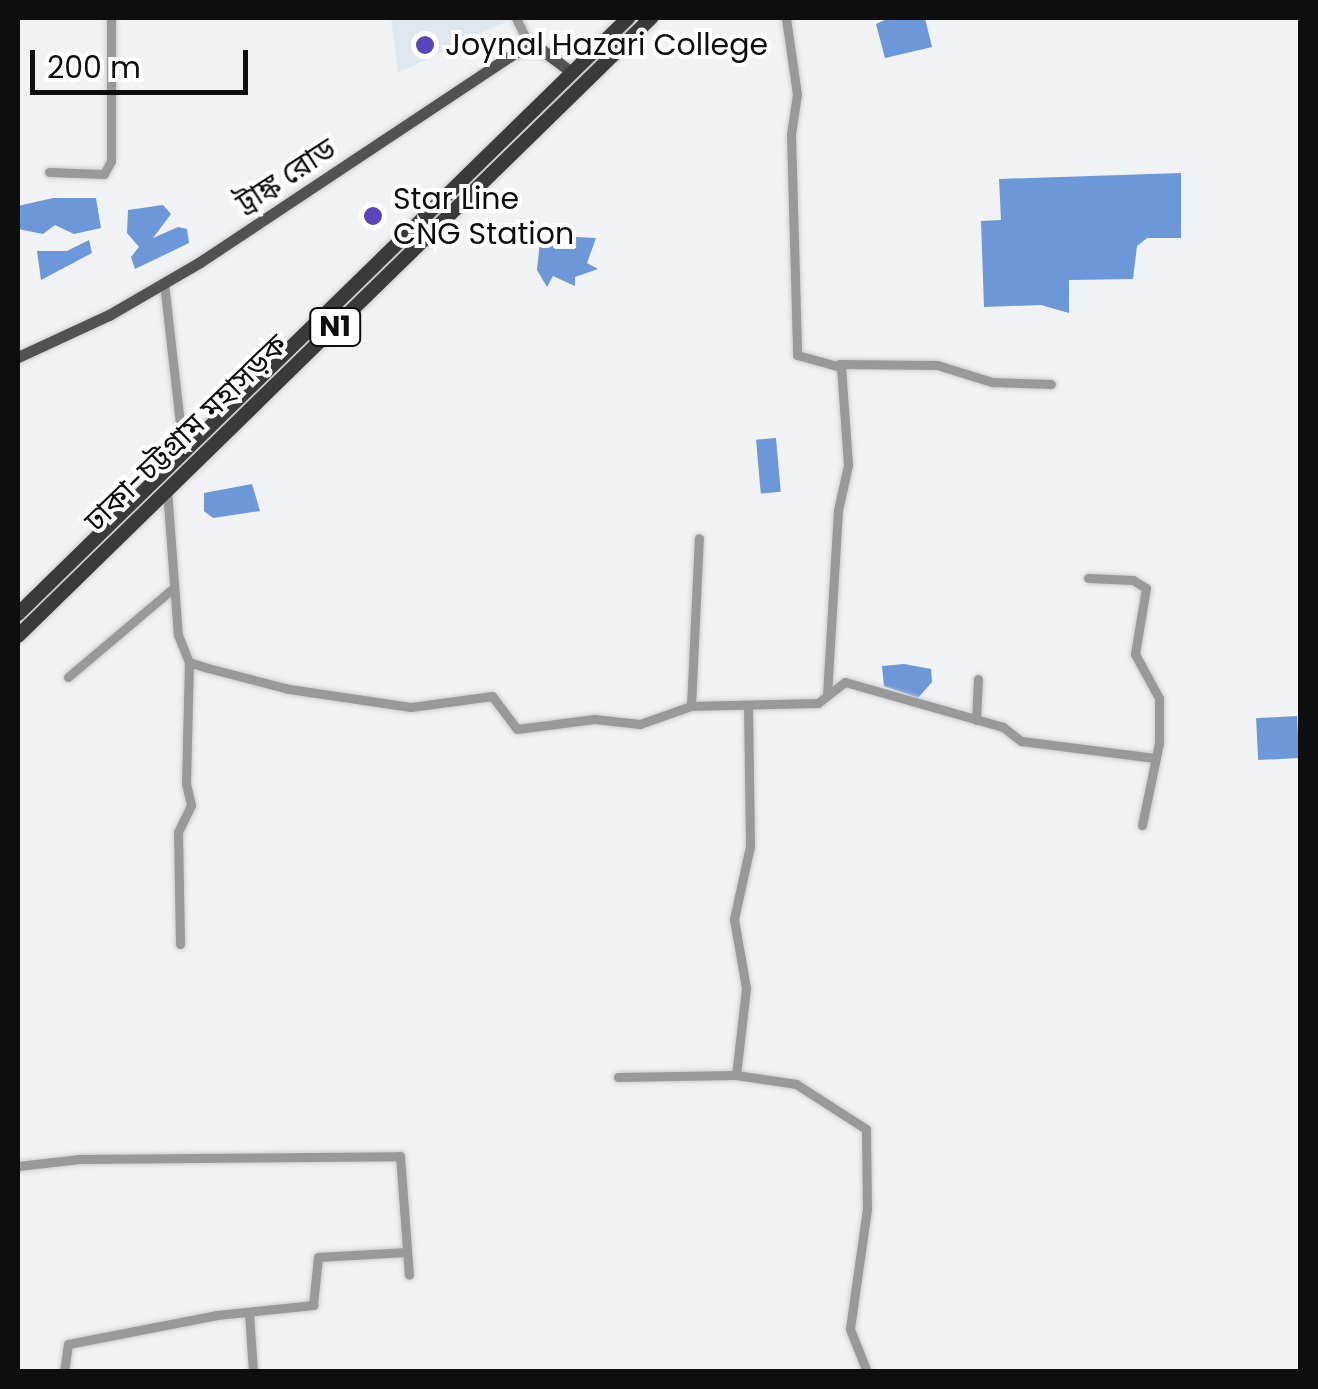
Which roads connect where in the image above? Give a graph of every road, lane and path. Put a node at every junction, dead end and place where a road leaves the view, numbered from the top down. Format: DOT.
graph roads {
  1 [pos="111,18"];
  2 [pos="516,18"];
  3 [pos="628,18"];
  4 [pos="651,18"];
  5 [pos="786,18"];
  6 [pos="606,40"];
  7 [pos="530,47"];
  8 [pos="617,53"];
  9 [pos="572,72"];
  10 [pos="501,141"];
  11 [pos="512,155"];
  12 [pos="479,162"];
  13 [pos="49,172"];
  14 [pos="492,174"];
  15 [pos="164,283"];
  16 [pos="18,356"];
  17 [pos="839,364"];
  18 [pos="1051,384"];
  19 [pos="184,451"];
  20 [pos="167,490"];
  21 [pos="699,538"];
  22 [pos="1088,578"];
  23 [pos="172,590"];
  24 [pos="18,614"];
  25 [pos="18,636"];
  26 [pos="189,662"];
  27 [pos="68,677"];
  28 [pos="978,679"];
  29 [pos="827,696"];
  30 [pos="691,706"];
  31 [pos="748,706"];
  32 [pos="976,720"];
  33 [pos="1154,758"];
  34 [pos="1142,825"];
  35 [pos="180,944"];
  36 [pos="736,1074"];
  37 [pos="618,1077"];
  38 [pos="18,1166"];
  39 [pos="407,1252"];
  40 [pos="409,1275"];
  41 [pos="249,1313"];
  42 [pos="64,1372"];
  43 [pos="253,1372"];
  44 [pos="867,1372"];
  1 -- 13 [label="street"];
  2 -- 7 [label="street"];
  3 -- 6 [label="highway, ঢাকা-চট্টগ্রাম মহাসড়ক / N1"];
  4 -- 8 [label="highway, ঢাকা-চট্টগ্রাম মহাসড়ক / N1"];
  5 -- 17 [label="street"];
  6 -- 8 [label="highway"];
  6 -- 9 [label="highway, ঢাকা-চট্টগ্রাম মহাসড়ক / N1"];
  7 -- 9 [label="main road"];
  7 -- 15 [label="main road, ট্রাঙ্ক রোড"];
  8 -- 11 [label="highway, ঢাকা-চট্টগ্রাম মহাসড়ক / N1"];
  9 -- 10 [label="highway, ঢাকা-চট্টগ্রাম মহাসড়ক / N1"];
  10 -- 11 [label="highway"];
  10 -- 12 [label="highway, ঢাকা-চট্টগ্রাম মহাসড়ক / N1"];
  11 -- 14 [label="highway, ঢাকা-চট্টগ্রাম মহাসড়ক / N1"];
  12 -- 14 [label="highway"];
  12 -- 19 [label="highway, ঢাকা-চট্টগ্রাম মহাসড়ক / N1"];
  14 -- 20 [label="highway, ঢাকা-চট্টগ্রাম মহাসড়ক / N1"];
  15 -- 16 [label="main road, ট্রাঙ্ক রোড"];
  15 -- 19 [label="street"];
  17 -- 18 [label="street"];
  17 -- 29 [label="street"];
  19 -- 24 [label="highway, ঢাকা-চট্টগ্রাম মহাসড়ক / N1"];
  20 -- 23 [label="street"];
  20 -- 25 [label="highway, ঢাকা-চট্টগ্রাম মহাসড়ক / N1"];
  21 -- 30 [label="street"];
  22 -- 33 [label="street"];
  23 -- 26 [label="street"];
  23 -- 27 [label="street"];
  26 -- 30 [label="street"];
  26 -- 35 [label="street"];
  28 -- 32 [label="street"];
  29 -- 31 [label="street"];
  29 -- 32 [label="street"];
  30 -- 31 [label="street"];
  31 -- 36 [label="street"];
  32 -- 33 [label="street"];
  33 -- 34 [label="street"];
  36 -- 37 [label="street"];
  36 -- 44 [label="street"];
  38 -- 39 [label="street"];
  39 -- 40 [label="street"];
  39 -- 41 [label="street"];
  41 -- 42 [label="street"];
  41 -- 43 [label="street"];
}
